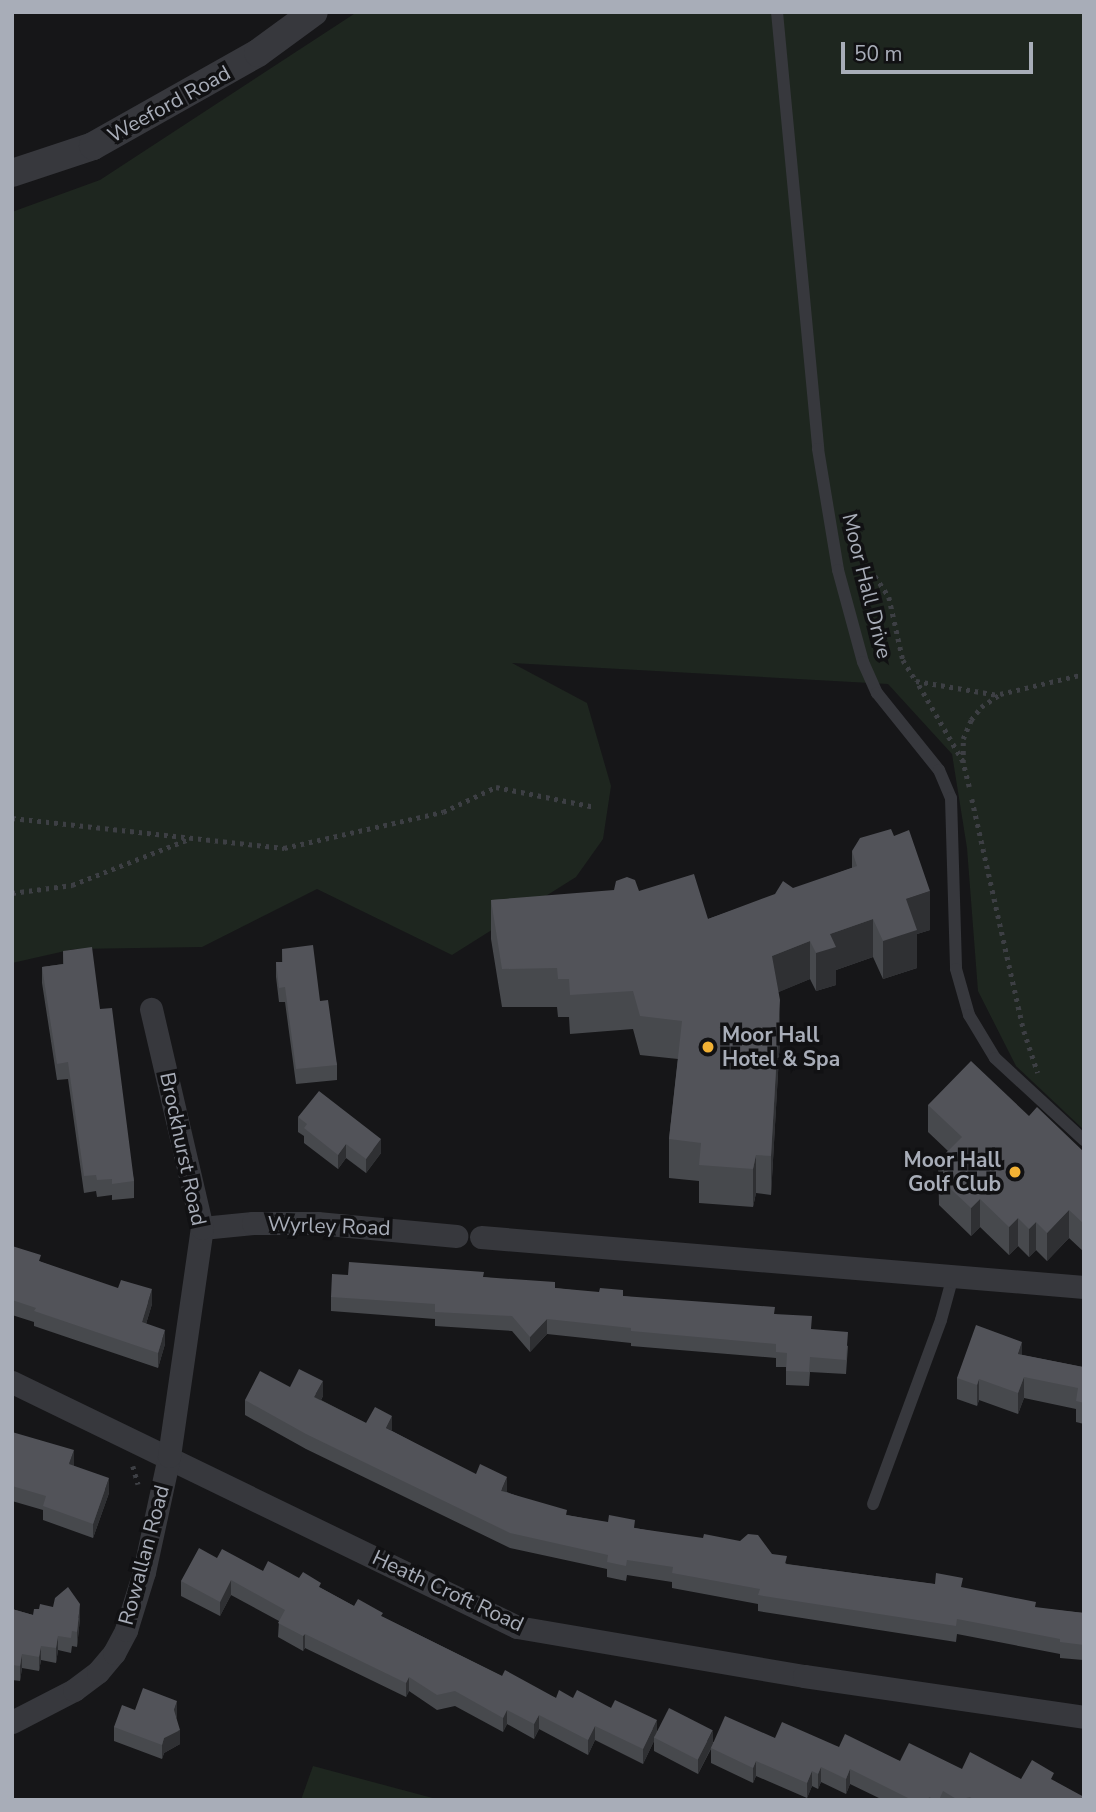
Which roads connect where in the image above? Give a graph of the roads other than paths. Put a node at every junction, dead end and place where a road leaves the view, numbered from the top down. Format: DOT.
graph roads {
  1 [pos="314,12"];
  2 [pos="777,12"];
  3 [pos="12,173"];
  4 [pos="151,1009"];
  5 [pos="1084,1140"];
  6 [pos="202,1228"];
  7 [pos="456,1236"];
  8 [pos="481,1237"];
  9 [pos="953,1276"];
  10 [pos="1084,1287"];
  11 [pos="12,1382"];
  12 [pos="170,1456"];
  13 [pos="873,1504"];
  14 [pos="1084,1717"];
  15 [pos="12,1722"];
  1 -- 3 [label="street, Weeford Road"];
  2 -- 5 [label="lane, Moor Hall Drive"];
  4 -- 6 [label="street, Brockhurst Road"];
  6 -- 7 [label="street, Wyrley Road"];
  6 -- 12 [label="street, Brockhurst Road"];
  8 -- 9 [label="street"];
  9 -- 10 [label="street"];
  9 -- 13 [label="lane"];
  11 -- 12 [label="street, Heath Croft Road"];
  12 -- 14 [label="street, Heath Croft Road"];
  12 -- 15 [label="street, Rowallan Road"];
}
